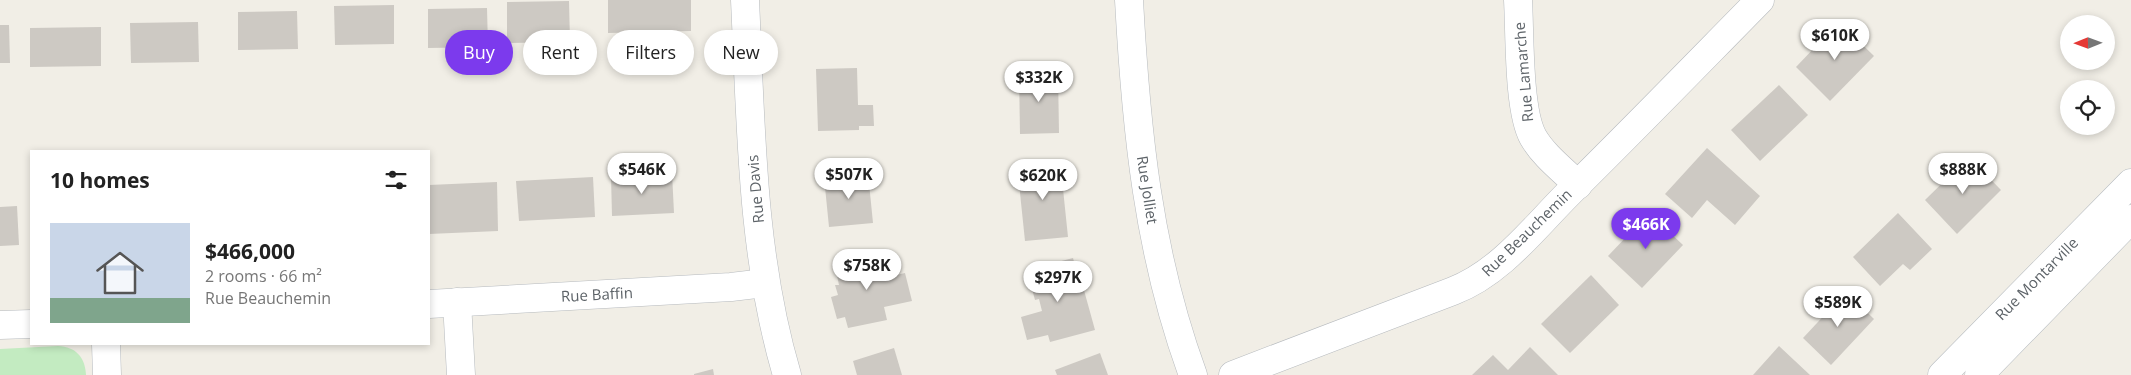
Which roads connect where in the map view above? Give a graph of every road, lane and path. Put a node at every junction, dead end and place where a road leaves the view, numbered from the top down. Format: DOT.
graph roads {
  1 [pos="745,0"];
  2 [pos="1129,0"];
  3 [pos="1518,0"];
  4 [pos="1760,0"];
  5 [pos="2131,183"];
  6 [pos="1578,185"];
  7 [pos="2131,219"];
  8 [pos="765,283"];
  9 [pos="457,302"];
  10 [pos="430,304"];
  11 [pos="30,324"];
  12 [pos="0,325"];
  13 [pos="106,345"];
  14 [pos="107,375"];
  15 [pos="461,375"];
  16 [pos="787,375"];
  17 [pos="1193,375"];
  18 [pos="1234,375"];
  19 [pos="1942,375"];
  20 [pos="1979,375"];
  1 -- 8 [label="street, Rue Davis"];
  2 -- 17 [label="street, Rue Jolliet"];
  3 -- 6 [label="street, Rue Lamarche"];
  4 -- 6 [label="street, Rue Beauchemin"];
  5 -- 19 [label="street, Rue Montarville"];
  6 -- 18 [label="street, Rue Beauchemin"];
  7 -- 20 [label="street, Rue Montarville"];
  8 -- 9 [label="street, Rue Baffin"];
  8 -- 16 [label="street, Rue Davis"];
  9 -- 10 [label="street, Rue Baffin"];
  9 -- 15 [label="street"];
  11 -- 12 [label="street"];
  13 -- 14 [label="street"];
}
